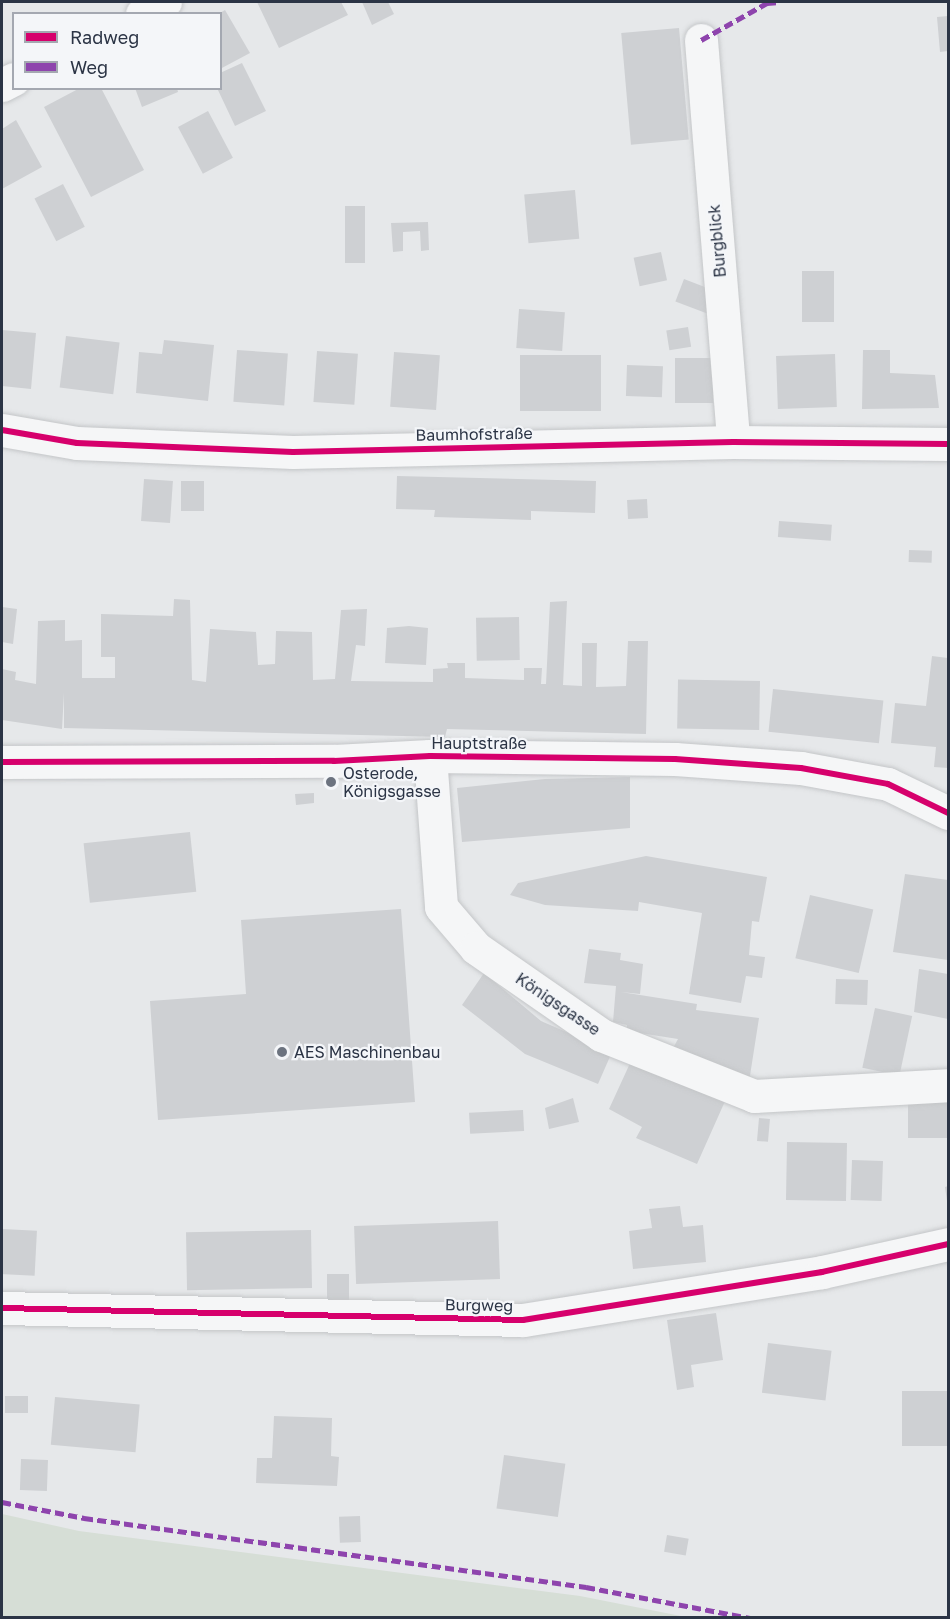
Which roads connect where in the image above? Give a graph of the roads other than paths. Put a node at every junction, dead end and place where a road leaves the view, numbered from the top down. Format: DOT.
graph roads {
  1 [pos="165,2"];
  2 [pos="145,12"];
  3 [pos="700,40"];
  4 [pos="2,430"];
  5 [pos="733,442"];
  6 [pos="948,444"];
  7 [pos="430,756"];
  8 [pos="2,762"];
  9 [pos="948,813"];
  10 [pos="948,1085"];
  11 [pos="948,1244"];
  12 [pos="2,1308"];
  1 -- 2 [label="street"];
  3 -- 5 [label="street, Burgblick"];
  4 -- 5 [label="street, Baumhofstraße"];
  5 -- 6 [label="street, Baumhofstraße"];
  7 -- 8 [label="street, Hauptstraße"];
  7 -- 9 [label="street, Hauptstraße"];
  7 -- 10 [label="street, Königsgasse"];
  11 -- 12 [label="street, Burgweg"];
}
